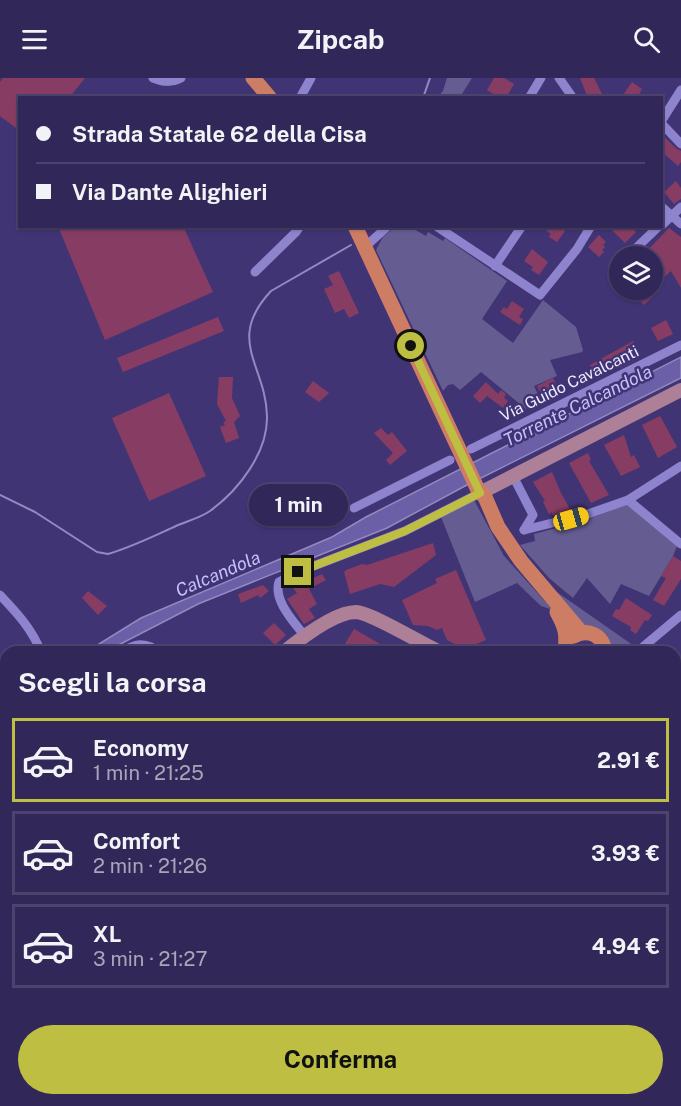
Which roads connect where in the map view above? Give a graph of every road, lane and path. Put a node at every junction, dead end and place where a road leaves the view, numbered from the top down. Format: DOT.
graph roads {
  1 [pos="153,78"];
  2 [pos="182,78"];
  3 [pos="253,78"];
  4 [pos="311,78"];
  5 [pos="541,78"];
  6 [pos="559,78"];
  7 [pos="681,90"];
  8 [pos="268,96"];
  9 [pos="301,96"];
  10 [pos="530,96"];
  11 [pos="572,96"];
  12 [pos="663,120"];
  13 [pos="663,123"];
  14 [pos="681,144"];
  15 [pos="681,207"];
  16 [pos="663,208"];
  17 [pos="670,216"];
  18 [pos="663,223"];
  19 [pos="681,224"];
  20 [pos="356,228"];
  21 [pos="386,228"];
  22 [pos="439,228"];
  23 [pos="521,228"];
  24 [pos="590,228"];
  25 [pos="658,228"];
  26 [pos="298,229"];
  27 [pos="638,246"];
  28 [pos="365,247"];
  29 [pos="495,266"];
  30 [pos="255,272"];
  31 [pos="681,345"];
  32 [pos="681,390"];
  33 [pos="465,447"];
  34 [pos="450,460"];
  35 [pos="681,466"];
  36 [pos="513,476"];
  37 [pos="479,491"];
  38 [pos="628,500"];
  39 [pos="354,508"];
  40 [pos="681,544"];
  41 [pos="0,595"];
  42 [pos="681,615"];
  43 [pos="581,632"];
  44 [pos="304,635"];
  45 [pos="38,646"];
  46 [pos="131,646"];
  47 [pos="151,646"];
  48 [pos="291,646"];
  49 [pos="428,646"];
  50 [pos="566,646"];
  51 [pos="567,646"];
  52 [pos="604,646"];
  53 [pos="644,646"];
  1 -- 2 [label="street"];
  3 -- 8 [label="main road"];
  4 -- 9 [label="street"];
  5 -- 10 [label="street"];
  6 -- 11 [label="street"];
  7 -- 12 [label="street"];
  13 -- 14 [label="street"];
  15 -- 17 [label="street"];
  16 -- 17 [label="street"];
  17 -- 18 [label="street"];
  17 -- 19 [label="street"];
  20 -- 28 [label="main road"];
  21 -- 28 [label="street"];
  22 -- 29 [label="street"];
  23 -- 29 [label="street"];
  24 -- 29 [label="street"];
  25 -- 27 [label="street"];
  26 -- 30 [label="street"];
  28 -- 33 [label="main road"];
  31 -- 33 [label="street, Via Guido Cavalcanti"];
  32 -- 36 [label="street"];
  33 -- 37 [label="main road"];
  34 -- 39 [label="street"];
  35 -- 38 [label="street"];
  36 -- 37 [label="street"];
  36 -- 38 [label="street"];
  37 -- 43 [label="main road"];
  37 -- 44 [label="street"];
  37 -- 50 [label="main road"];
  38 -- 40 [label="street"];
  41 -- 45 [label="street"];
  42 -- 53 [label="street"];
  43 -- 51 [label="main road"];
  43 -- 52 [label="main road"];
  44 -- 48 [label="street"];
  44 -- 49 [label="street"];
  46 -- 47 [label="street"];
}
